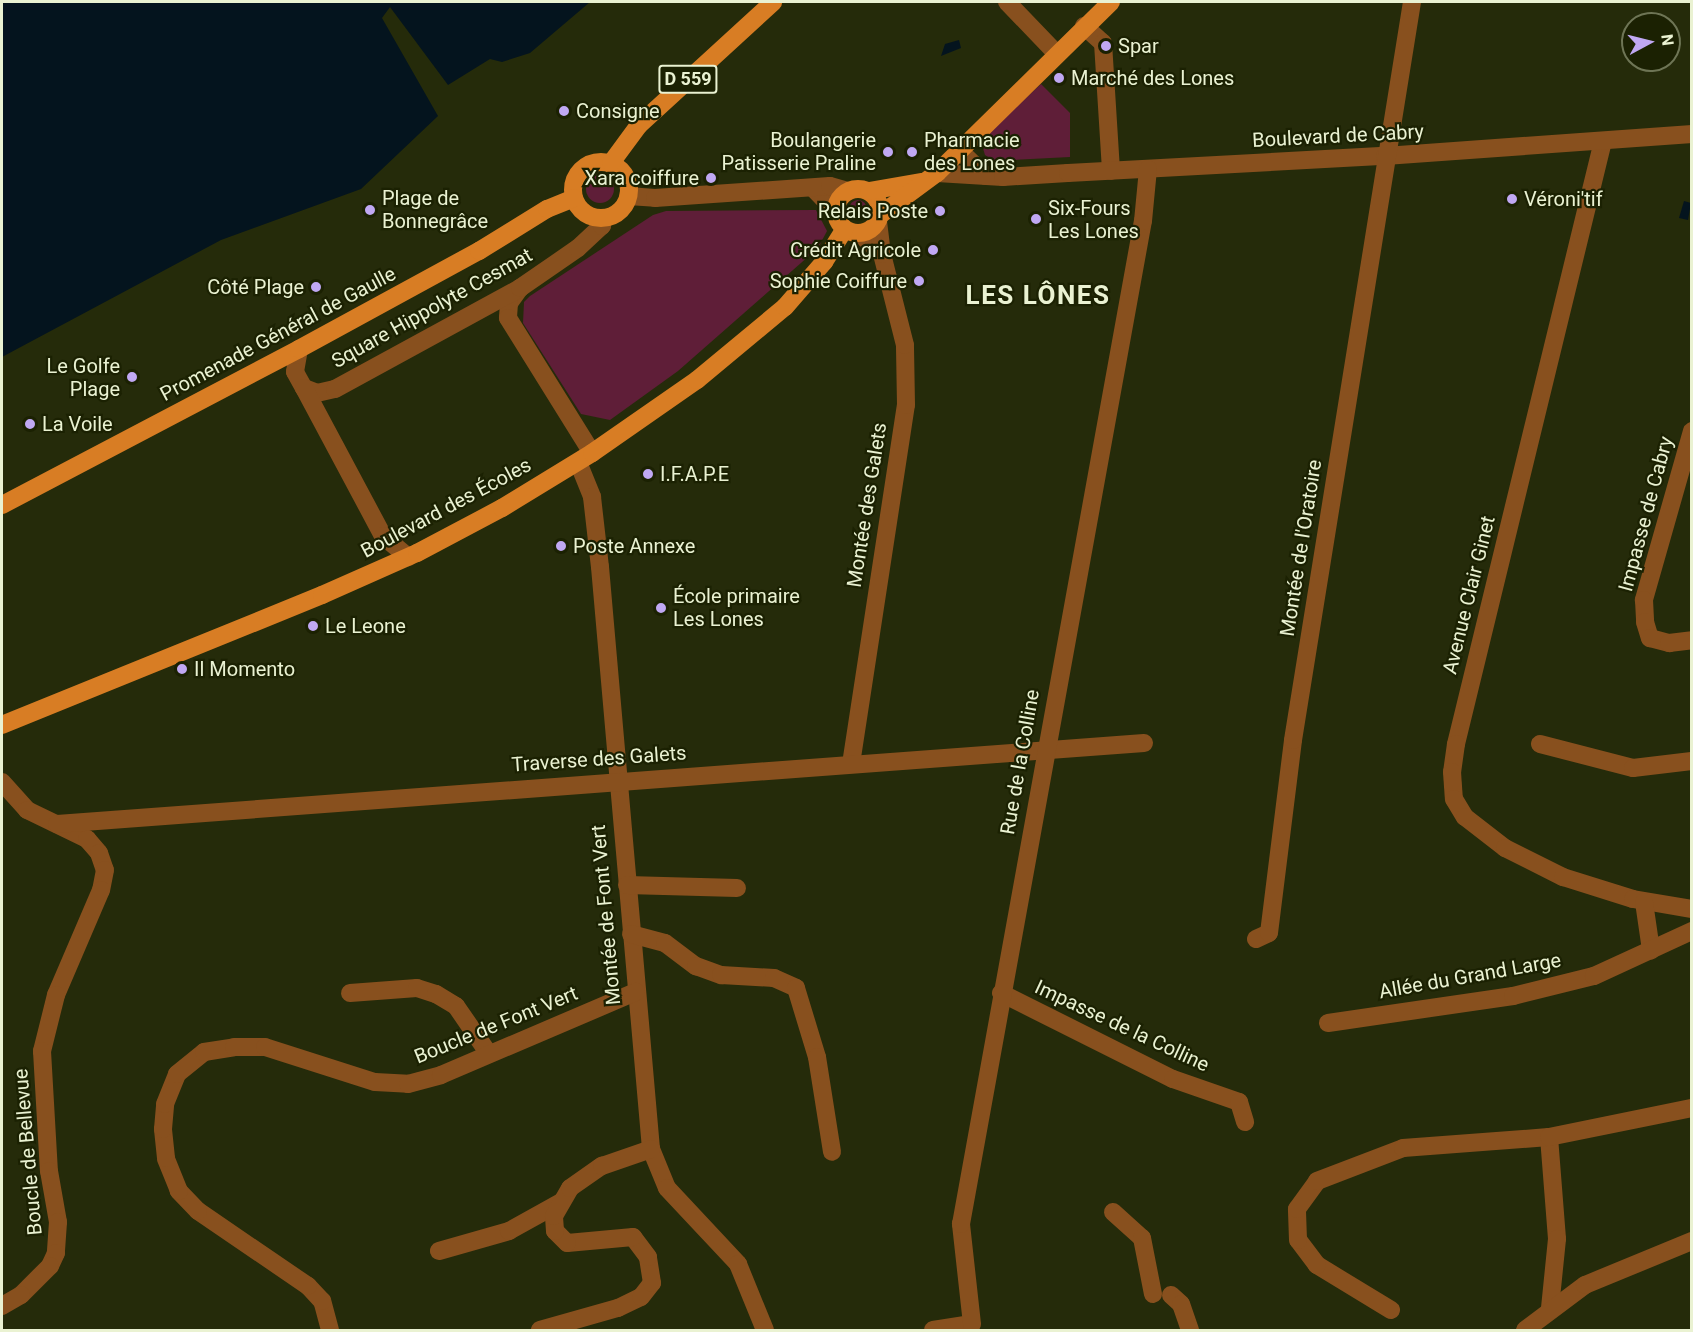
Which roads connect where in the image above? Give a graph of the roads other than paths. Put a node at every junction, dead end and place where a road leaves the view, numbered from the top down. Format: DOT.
graph roads {
  1 [pos="773,2"];
  2 [pos="1007,2"];
  3 [pos="1111,2"];
  4 [pos="1412,2"];
  5 [pos="1084,26"];
  6 [pos="1056,53"];
  7 [pos="1692,134"];
  8 [pos="1603,141"];
  9 [pos="960,151"];
  10 [pos="1385,156"];
  11 [pos="611,163"];
  12 [pos="1148,169"];
  13 [pos="1111,171"];
  14 [pos="986,176"];
  15 [pos="931,177"];
  16 [pos="813,188"];
  17 [pos="848,191"];
  18 [pos="869,191"];
  19 [pos="628,196"];
  20 [pos="573,198"];
  21 [pos="836,212"];
  22 [pos="879,217"];
  23 [pos="603,218"];
  24 [pos="852,231"];
  25 [pos="882,254"];
  26 [pos="520,288"];
  27 [pos="299,349"];
  28 [pos="304,388"];
  29 [pos="1692,431"];
  30 [pos="585,458"];
  31 [pos="2,505"];
  32 [pos="408,557"];
  33 [pos="1692,640"];
  34 [pos="2,725"];
  35 [pos="1144,742"];
  36 [pos="1540,744"];
  37 [pos="1045,748"];
  38 [pos="1692,761"];
  39 [pos="851,764"];
  40 [pos="617,781"];
  41 [pos="2,782"];
  42 [pos="57,824"];
  43 [pos="627,885"];
  44 [pos="737,888"];
  45 [pos="1644,902"];
  46 [pos="1692,909"];
  47 [pos="1692,931"];
  48 [pos="631,934"];
  49 [pos="1256,939"];
  50 [pos="1651,950"];
  51 [pos="636,992"];
  52 [pos="350,993"];
  53 [pos="1001,993"];
  54 [pos="1328,1023"];
  55 [pos="489,1054"];
  56 [pos="1692,1108"];
  57 [pos="1245,1122"];
  58 [pos="1549,1137"];
  59 [pos="651,1149"];
  60 [pos="832,1152"];
  61 [pos="562,1201"];
  62 [pos="1113,1212"];
  63 [pos="1692,1241"];
  64 [pos="440,1251"];
  65 [pos="2,1306"];
  66 [pos="1550,1308"];
  67 [pos="1391,1310"];
  68 [pos="330,1330"];
  69 [pos="540,1330"];
  70 [pos="765,1330"];
  71 [pos="933,1330"];
  72 [pos="1190,1330"];
  73 [pos="1526,1330"];
  1 -- 11 [label="main road, D 559"];
  2 -- 6 [label="street"];
  3 -- 5 [label="main road"];
  4 -- 10 [label="street"];
  5 -- 6 [label="main road"];
  5 -- 13 [label="street"];
  6 -- 9 [label="main road"];
  7 -- 8 [label="street, Boulevard de Cabry"];
  8 -- 10 [label="street, Boulevard de Cabry"];
  8 -- 45 [label="street, Avenue Clair Ginet"];
  9 -- 14 [label="street"];
  9 -- 15 [label="main road"];
  10 -- 12 [label="street, Boulevard de Cabry"];
  10 -- 49 [label="street, Montée de l'Oratoire"];
  11 -- 19 [label="main road"];
  11 -- 20 [label="main road"];
  12 -- 13 [label="street, Boulevard de Cabry"];
  12 -- 37 [label="street, Rue de la Colline"];
  13 -- 14 [label="street, Boulevard de Cabry"];
  14 -- 15 [label="street, Boulevard de Cabry"];
  15 -- 18 [label="main road"];
  15 -- 22 [label="main road"];
  16 -- 17 [label="street"];
  16 -- 19 [label="street"];
  16 -- 21 [label="street"];
  17 -- 18 [label="main road"];
  17 -- 21 [label="main road"];
  18 -- 22 [label="main road"];
  19 -- 23 [label="main road"];
  20 -- 23 [label="main road"];
  20 -- 27 [label="main road, Promenade Général de Gaulle"];
  21 -- 24 [label="main road"];
  22 -- 24 [label="main road"];
  22 -- 25 [label="street, Montée des Galets"];
  23 -- 26 [label="street, Square Hippolyte Cesmat"];
  24 -- 25 [label="street"];
  24 -- 30 [label="main road, Boulevard des Écoles"];
  25 -- 39 [label="street, Montée des Galets"];
  26 -- 28 [label="street, Square Hippolyte Cesmat"];
  26 -- 30 [label="street, Montée de Font Vert"];
  27 -- 28 [label="street, Square Hippolyte Cesmat"];
  27 -- 31 [label="main road, Promenade Général de Gaulle"];
  28 -- 32 [label="street"];
  29 -- 33 [label="street, Impasse de Cabry"];
  30 -- 32 [label="main road, Boulevard des Écoles"];
  30 -- 40 [label="street, Montée de Font Vert"];
  32 -- 34 [label="main road, Boulevard des Écoles"];
  35 -- 37 [label="street, Traverse des Galets"];
  36 -- 38 [label="street"];
  37 -- 39 [label="street, Traverse des Galets"];
  37 -- 53 [label="street, Rue de la Colline"];
  39 -- 40 [label="street, Traverse des Galets"];
  40 -- 42 [label="street, Traverse des Galets"];
  40 -- 43 [label="street, Montée de Font Vert"];
  41 -- 42 [label="street, Boucle de Bellevue"];
  42 -- 65 [label="street, Boucle de Bellevue"];
  43 -- 44 [label="street"];
  43 -- 48 [label="street, Montée de Font Vert"];
  45 -- 46 [label="street, Avenue Clair Ginet"];
  45 -- 50 [label="street"];
  47 -- 50 [label="street, Allée du Grand Large"];
  48 -- 51 [label="street, Montée de Font Vert"];
  48 -- 60 [label="street"];
  50 -- 54 [label="street, Allée du Grand Large"];
  51 -- 55 [label="street, Boucle de Font Vert"];
  51 -- 59 [label="street, Montée de Font Vert"];
  52 -- 55 [label="street"];
  53 -- 57 [label="street, Impasse de la Colline"];
  53 -- 71 [label="street, Rue de la Colline"];
  55 -- 68 [label="street, Boucle de Font Vert"];
  56 -- 58 [label="street"];
  58 -- 66 [label="street"];
  58 -- 67 [label="street"];
  59 -- 61 [label="street"];
  59 -- 70 [label="street, Montée de Font Vert"];
  61 -- 64 [label="street"];
  61 -- 69 [label="street"];
  62 -- 72 [label="street"];
  63 -- 66 [label="street"];
  66 -- 73 [label="street"];
}
